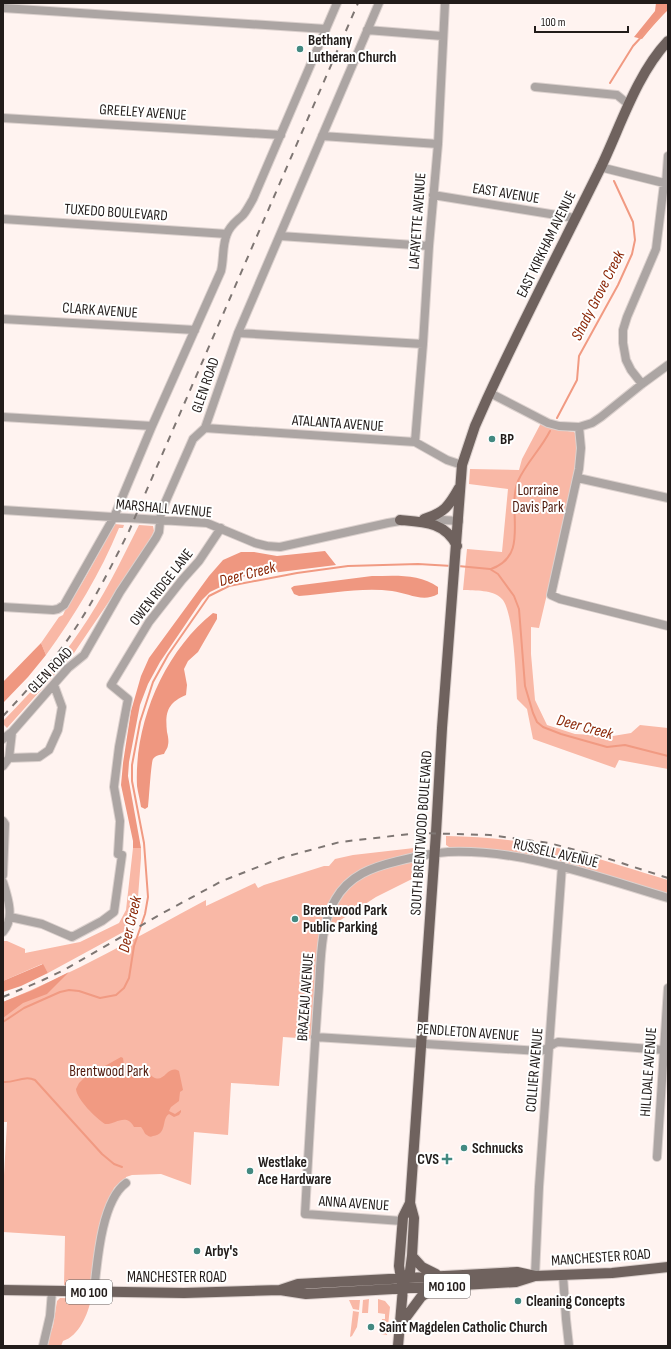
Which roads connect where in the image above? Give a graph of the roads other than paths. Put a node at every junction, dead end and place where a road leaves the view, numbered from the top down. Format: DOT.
graph roads {
  1 [pos="337,3"];
  2 [pos="379,3"];
  3 [pos="445,3"];
  4 [pos="3,8"];
  5 [pos="326,29"];
  6 [pos="367,30"];
  7 [pos="442,36"];
  8 [pos="668,41"];
  9 [pos="535,87"];
  10 [pos="628,104"];
  11 [pos="3,118"];
  12 [pos="281,135"];
  13 [pos="322,136"];
  14 [pos="438,144"];
  15 [pos="668,156"];
  16 [pos="600,167"];
  17 [pos="666,184"];
  18 [pos="433,195"];
  19 [pos="575,218"];
  20 [pos="3,219"];
  21 [pos="227,234"];
  22 [pos="280,236"];
  23 [pos="428,246"];
  24 [pos="3,318"];
  25 [pos="195,330"];
  26 [pos="238,333"];
  27 [pos="423,344"];
  28 [pos="668,366"];
  29 [pos="642,384"];
  30 [pos="490,393"];
  31 [pos="3,417"];
  32 [pos="152,426"];
  33 [pos="579,427"];
  34 [pos="206,428"];
  35 [pos="415,442"];
  36 [pos="462,465"];
  37 [pos="578,478"];
  38 [pos="460,485"];
  39 [pos="668,498"];
  40 [pos="3,510"];
  41 [pos="114,517"];
  42 [pos="424,519"];
  43 [pos="160,520"];
  44 [pos="400,520"];
  45 [pos="459,521"];
  46 [pos="221,528"];
  47 [pos="456,550"];
  48 [pos="3,607"];
  49 [pos="668,626"];
  50 [pos="54,685"];
  51 [pos="12,732"];
  52 [pos="3,739"];
  53 [pos="9,758"];
  54 [pos="3,766"];
  55 [pos="3,821"];
  56 [pos="435,853"];
  57 [pos="562,866"];
  58 [pos="3,875"];
  59 [pos="3,882"];
  60 [pos="668,898"];
  61 [pos="10,917"];
  62 [pos="3,932"];
  63 [pos="668,988"];
  64 [pos="315,1037"];
  65 [pos="422,1044"];
  66 [pos="550,1046"];
  67 [pos="664,1050"];
  68 [pos="657,1157"];
  69 [pos="126,1183"];
  70 [pos="410,1203"];
  71 [pos="305,1214"];
  72 [pos="402,1221"];
  73 [pos="412,1256"];
  74 [pos="668,1267"];
  75 [pos="440,1275"];
  76 [pos="563,1275"];
  77 [pos="535,1276"];
  78 [pos="404,1278"];
  79 [pos="435,1286"];
  80 [pos="403,1288"];
  81 [pos="3,1290"];
  82 [pos="280,1290"];
  83 [pos="52,1291"];
  84 [pos="94,1292"];
  85 [pos="400,1326"];
  86 [pos="42,1346"];
  87 [pos="398,1346"];
  88 [pos="570,1346"];
  1 -- 5 [label="street, GLEN ROAD"];
  2 -- 6 [label="street, GLEN ROAD"];
  3 -- 7 [label="street, LAFAYETTE AVENUE"];
  4 -- 5 [label="street"];
  5 -- 12 [label="street, GLEN ROAD"];
  6 -- 7 [label="street"];
  6 -- 13 [label="street, GLEN ROAD"];
  7 -- 14 [label="street, LAFAYETTE AVENUE"];
  8 -- 10 [label="main road, EAST KIRKHAM AVENUE"];
  9 -- 10 [label="street"];
  10 -- 16 [label="main road, EAST KIRKHAM AVENUE"];
  11 -- 12 [label="street, GREELEY AVENUE"];
  12 -- 21 [label="street, GLEN ROAD"];
  13 -- 14 [label="street"];
  13 -- 22 [label="street, GLEN ROAD"];
  14 -- 18 [label="street, LAFAYETTE AVENUE"];
  15 -- 17 [label="street"];
  16 -- 17 [label="street"];
  16 -- 19 [label="main road, EAST KIRKHAM AVENUE"];
  17 -- 29 [label="street"];
  18 -- 19 [label="street, EAST AVENUE"];
  18 -- 23 [label="street, LAFAYETTE AVENUE"];
  19 -- 30 [label="main road, EAST KIRKHAM AVENUE"];
  20 -- 21 [label="street, TUXEDO BOULEVARD"];
  21 -- 25 [label="street, GLEN ROAD"];
  22 -- 23 [label="street"];
  22 -- 26 [label="street, GLEN ROAD"];
  23 -- 27 [label="street, LAFAYETTE AVENUE"];
  24 -- 25 [label="street, CLARK AVENUE"];
  25 -- 32 [label="street, GLEN ROAD"];
  26 -- 27 [label="street"];
  26 -- 34 [label="street, GLEN ROAD"];
  27 -- 35 [label="street, LAFAYETTE AVENUE"];
  28 -- 29 [label="street"];
  29 -- 33 [label="street"];
  30 -- 33 [label="street"];
  30 -- 36 [label="main road, EAST KIRKHAM AVENUE"];
  31 -- 32 [label="street"];
  32 -- 41 [label="street, GLEN ROAD"];
  33 -- 37 [label="street"];
  34 -- 35 [label="street, ATALANTA AVENUE"];
  34 -- 43 [label="street, GLEN ROAD"];
  35 -- 36 [label="street, ATALANTA AVENUE"];
  36 -- 38 [label="main road, SOUTH BRENTWOOD BOULEVARD"];
  37 -- 39 [label="street"];
  37 -- 49 [label="street"];
  38 -- 42 [label="main road"];
  38 -- 45 [label="main road, SOUTH BRENTWOOD BOULEVARD"];
  40 -- 41 [label="street, MARSHALL AVENUE"];
  41 -- 43 [label="street, MARSHALL AVENUE"];
  41 -- 48 [label="street, GLEN ROAD"];
  42 -- 44 [label="street, MARSHALL AVENUE"];
  42 -- 45 [label="street, MARSHALL AVENUE"];
  43 -- 46 [label="street, MARSHALL AVENUE"];
  43 -- 50 [label="street, GLEN ROAD"];
  44 -- 46 [label="street, MARSHALL AVENUE"];
  44 -- 47 [label="main road"];
  45 -- 47 [label="main road, SOUTH BRENTWOOD BOULEVARD"];
  46 -- 61 [label="street, OWEN RIDGE LANE"];
  47 -- 56 [label="main road, SOUTH BRENTWOOD BOULEVARD"];
  50 -- 51 [label="street, GLEN ROAD"];
  50 -- 53 [label="street"];
  51 -- 52 [label="street, GLEN ROAD"];
  51 -- 53 [label="street"];
  53 -- 54 [label="street"];
  55 -- 58 [label="street"];
  56 -- 57 [label="street, RUSSELL AVENUE"];
  56 -- 64 [label="street, BRAZEAU AVENUE"];
  56 -- 65 [label="main road, SOUTH BRENTWOOD BOULEVARD"];
  57 -- 60 [label="street, RUSSELL AVENUE"];
  57 -- 66 [label="street, COLLIER AVENUE"];
  59 -- 61 [label="street"];
  61 -- 62 [label="street"];
  63 -- 67 [label="street, HILLDALE AVENUE"];
  64 -- 65 [label="street, PENDLETON AVENUE"];
  64 -- 71 [label="street, BRAZEAU AVENUE"];
  65 -- 66 [label="street, PENDLETON AVENUE"];
  65 -- 70 [label="main road, SOUTH BRENTWOOD BOULEVARD"];
  66 -- 67 [label="street, PENDLETON AVENUE"];
  66 -- 77 [label="street, COLLIER AVENUE"];
  67 -- 68 [label="street, HILLDALE AVENUE"];
  69 -- 84 [label="street"];
  70 -- 72 [label="main road, SOUTH BRENTWOOD BOULEVARD"];
  70 -- 73 [label="main road, SOUTH BRENTWOOD BOULEVARD"];
  71 -- 72 [label="street, ANNA AVENUE"];
  72 -- 78 [label="main road, SOUTH BRENTWOOD BOULEVARD"];
  73 -- 75 [label="main road"];
  73 -- 78 [label="main road, SOUTH BRENTWOOD BOULEVARD"];
  74 -- 76 [label="main road, MANCHESTER ROAD / MO 100"];
  75 -- 77 [label="main road, MANCHESTER ROAD / MO 100"];
  75 -- 78 [label="main road, MANCHESTER ROAD / MO 100"];
  76 -- 77 [label="main road, MANCHESTER ROAD / MO 100"];
  76 -- 88 [label="street"];
  77 -- 79 [label="main road, MANCHESTER ROAD / MO 100"];
  78 -- 80 [label="main road, SOUTH BRENTWOOD BOULEVARD"];
  78 -- 82 [label="main road, MANCHESTER ROAD / MO 100"];
  79 -- 80 [label="main road, MANCHESTER ROAD / MO 100"];
  79 -- 85 [label="main road"];
  80 -- 82 [label="main road, MANCHESTER ROAD / MO 100"];
  80 -- 85 [label="main road, SOUTH BRENTWOOD BOULEVARD"];
  81 -- 83 [label="main road, MANCHESTER ROAD / MO 100"];
  82 -- 84 [label="main road, MANCHESTER ROAD / MO 100"];
  83 -- 84 [label="main road, MANCHESTER ROAD / MO 100"];
  83 -- 86 [label="street"];
  85 -- 87 [label="main road, SOUTH BRENTWOOD BOULEVARD"];
}
